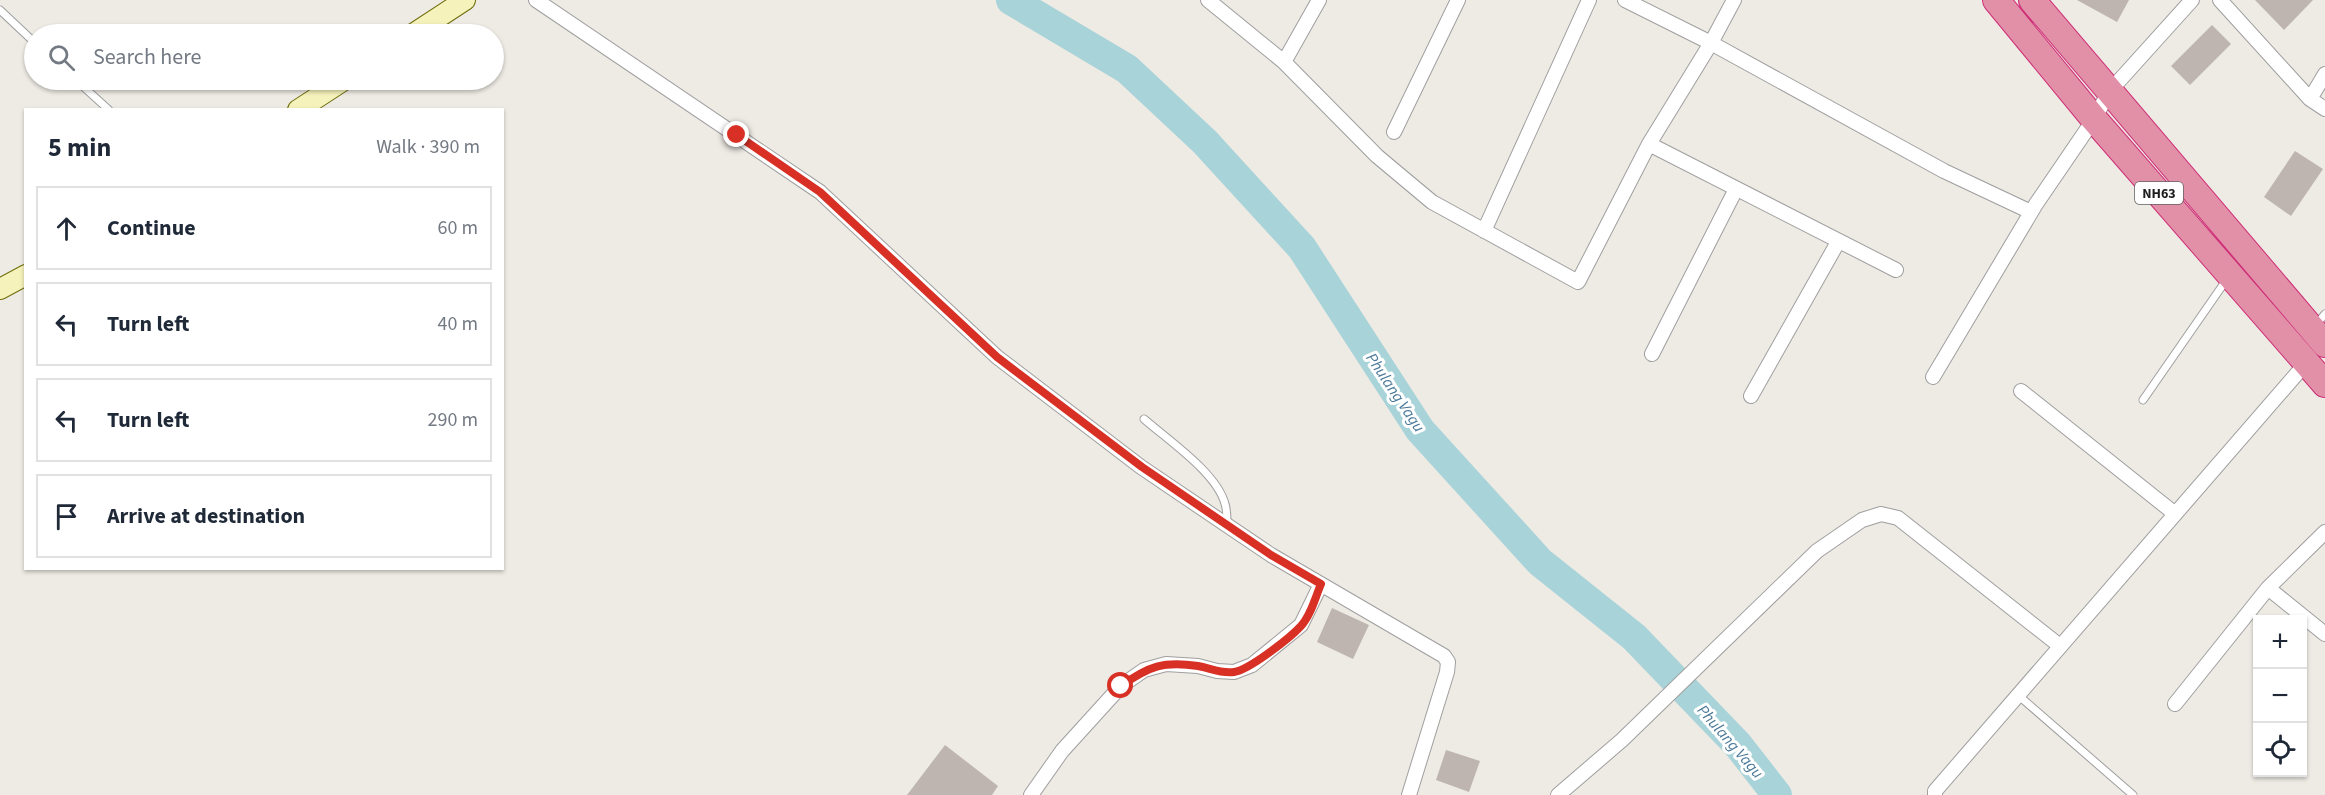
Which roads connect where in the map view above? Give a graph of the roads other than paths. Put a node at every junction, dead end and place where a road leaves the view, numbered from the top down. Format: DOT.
graph roads {
  1 [pos="465,0"];
  2 [pos="536,0"];
  3 [pos="1208,0"];
  4 [pos="1319,0"];
  5 [pos="1458,0"];
  6 [pos="1589,0"];
  7 [pos="1625,0"];
  8 [pos="1734,0"];
  9 [pos="1996,0"];
  10 [pos="2032,0"];
  11 [pos="2192,0"];
  12 [pos="2220,0"];
  13 [pos="0,10"];
  14 [pos="428,24"];
  15 [pos="24,33"];
  16 [pos="1711,43"];
  17 [pos="1284,62"];
  18 [pos="2325,74"];
  19 [pos="87,90"];
  20 [pos="329,90"];
  21 [pos="2109,92"];
  22 [pos="2310,99"];
  23 [pos="107,108"];
  24 [pos="301,108"];
  25 [pos="2325,109"];
  26 [pos="2094,119"];
  27 [pos="1394,132"];
  28 [pos="1649,144"];
  29 [pos="1736,189"];
  30 [pos="2031,212"];
  31 [pos="1484,231"];
  32 [pos="1838,242"];
  33 [pos="1896,270"];
  34 [pos="2230,275"];
  35 [pos="24,276"];
  36 [pos="0,289"];
  37 [pos="2321,329"];
  38 [pos="1652,354"];
  39 [pos="2307,362"];
  40 [pos="1933,377"];
  41 [pos="2325,384"];
  42 [pos="2020,391"];
  43 [pos="1751,396"];
  44 [pos="2143,400"];
  45 [pos="1144,419"];
  46 [pos="2174,513"];
  47 [pos="1227,526"];
  48 [pos="2325,531"];
  49 [pos="1321,584"];
  50 [pos="2268,588"];
  51 [pos="2325,634"];
  52 [pos="2060,646"];
  53 [pos="2018,695"];
  54 [pos="2175,704"];
  55 [pos="1031,795"];
  56 [pos="1409,795"];
  57 [pos="1558,795"];
  58 [pos="1935,795"];
  59 [pos="2133,795"];
  1 -- 14 [label="street"];
  2 -- 47 [label="street"];
  3 -- 17 [label="street"];
  4 -- 17 [label="street"];
  5 -- 27 [label="street"];
  6 -- 31 [label="street"];
  7 -- 16 [label="street"];
  8 -- 16 [label="street"];
  9 -- 26 [label="highway, NH63"];
  10 -- 21 [label="highway, NH63"];
  11 -- 21 [label="street"];
  12 -- 22 [label="street"];
  13 -- 15 [label="lane"];
  16 -- 28 [label="street"];
  16 -- 30 [label="street"];
  17 -- 31 [label="street"];
  18 -- 22 [label="street"];
  19 -- 23 [label="lane"];
  20 -- 24 [label="street"];
  21 -- 26 [label="street"];
  21 -- 37 [label="highway, NH63"];
  22 -- 25 [label="street"];
  26 -- 30 [label="street"];
  26 -- 34 [label="highway, NH63"];
  28 -- 29 [label="street"];
  28 -- 31 [label="street"];
  29 -- 32 [label="street"];
  29 -- 38 [label="street"];
  30 -- 40 [label="street"];
  32 -- 33 [label="street"];
  32 -- 43 [label="street"];
  34 -- 39 [label="highway, NH63"];
  34 -- 44 [label="lane"];
  35 -- 36 [label="street"];
  39 -- 41 [label="highway, NH63"];
  39 -- 46 [label="street"];
  42 -- 46 [label="street"];
  45 -- 47 [label="lane"];
  46 -- 52 [label="street"];
  47 -- 49 [label="street"];
  48 -- 50 [label="street"];
  49 -- 55 [label="street"];
  49 -- 56 [label="street"];
  50 -- 51 [label="street"];
  50 -- 54 [label="street"];
  52 -- 53 [label="street"];
  52 -- 57 [label="street"];
  53 -- 58 [label="street"];
  53 -- 59 [label="lane"];
}
